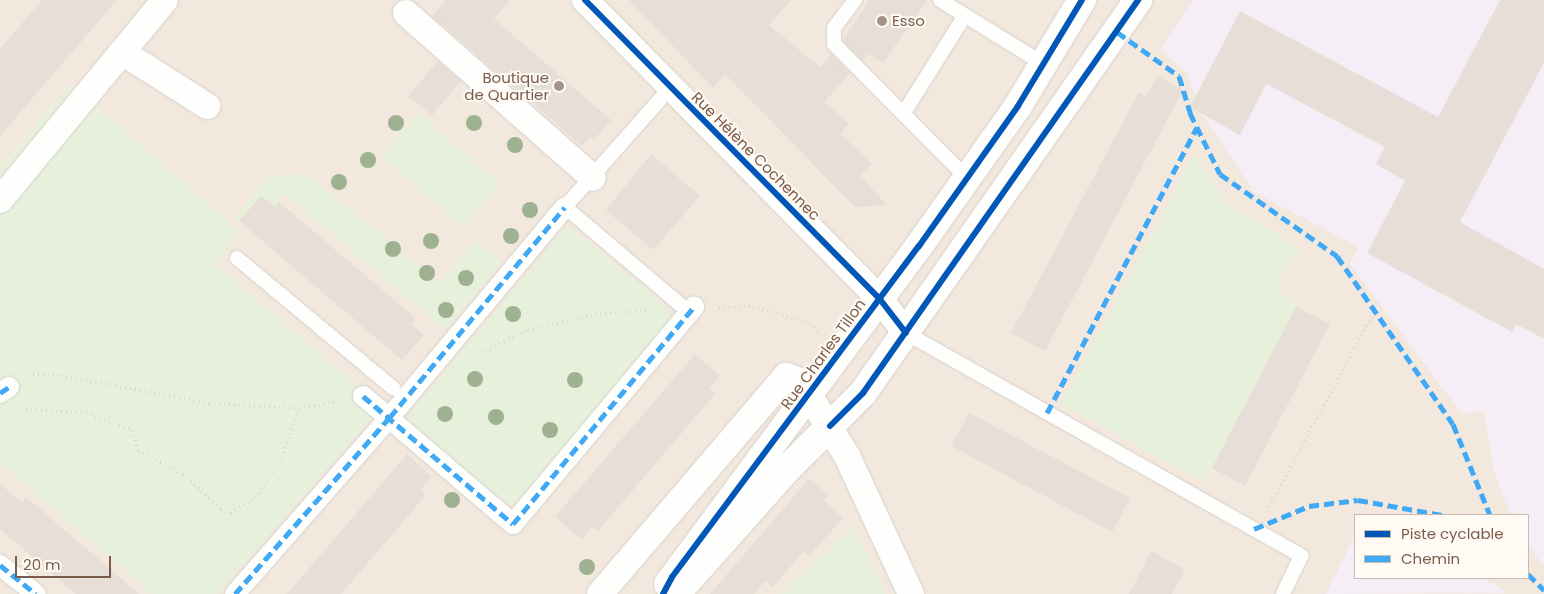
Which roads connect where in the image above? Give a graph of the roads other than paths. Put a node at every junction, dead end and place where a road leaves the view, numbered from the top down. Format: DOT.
graph roads {
  1 [pos="165,0"];
  2 [pos="585,0"];
  3 [pos="855,0"];
  4 [pos="940,0"];
  5 [pos="1082,0"];
  6 [pos="1138,0"];
  7 [pos="404,4"];
  8 [pos="964,17"];
  9 [pos="122,52"];
  10 [pos="1042,64"];
  11 [pos="671,87"];
  12 [pos="207,106"];
  13 [pos="905,112"];
  14 [pos="593,178"];
  15 [pos="967,178"];
  16 [pos="0,200"];
  17 [pos="565,207"];
  18 [pos="237,258"];
  19 [pos="879,298"];
  20 [pos="689,308"];
  21 [pos="906,333"];
  22 [pos="394,389"];
  23 [pos="812,390"];
  24 [pos="363,396"];
  25 [pos="390,417"];
  26 [pos="830,426"];
  27 [pos="0,565"];
  28 [pos="36,594"];
  29 [pos="235,594"];
  30 [pos="600,594"];
  31 [pos="663,594"];
  32 [pos="676,594"];
  33 [pos="911,594"];
  34 [pos="1283,594"];
  1 -- 9 [label="street"];
  2 -- 11 [label="street, Rue Hélène Cochennec"];
  3 -- 13 [label="lane"];
  4 -- 8 [label="lane"];
  5 -- 10 [label="street, Rue Charles Tillon"];
  6 -- 21 [label="street"];
  7 -- 14 [label="street"];
  8 -- 10 [label="lane"];
  8 -- 13 [label="lane"];
  9 -- 12 [label="street"];
  9 -- 16 [label="street"];
  10 -- 15 [label="street, Rue Charles Tillon"];
  11 -- 14 [label="lane"];
  11 -- 19 [label="street, Rue Hélène Cochennec"];
  13 -- 15 [label="lane"];
  14 -- 17 [label="lane"];
  15 -- 19 [label="street, Rue Charles Tillon"];
  17 -- 20 [label="lane"];
  17 -- 25 [label="street"];
  18 -- 22 [label="lane"];
  19 -- 21 [label="street, Rue Hélène Cochennec"];
  19 -- 23 [label="street, Rue Charles Tillon"];
  20 -- 25 [label="street"];
  21 -- 26 [label="street"];
  21 -- 34 [label="lane"];
  23 -- 26 [label="street"];
  23 -- 30 [label="street"];
  23 -- 31 [label="street, Rue Charles Tillon"];
  24 -- 25 [label="street"];
  25 -- 29 [label="street"];
  26 -- 32 [label="street"];
  26 -- 33 [label="street"];
  27 -- 28 [label="street"];
}
